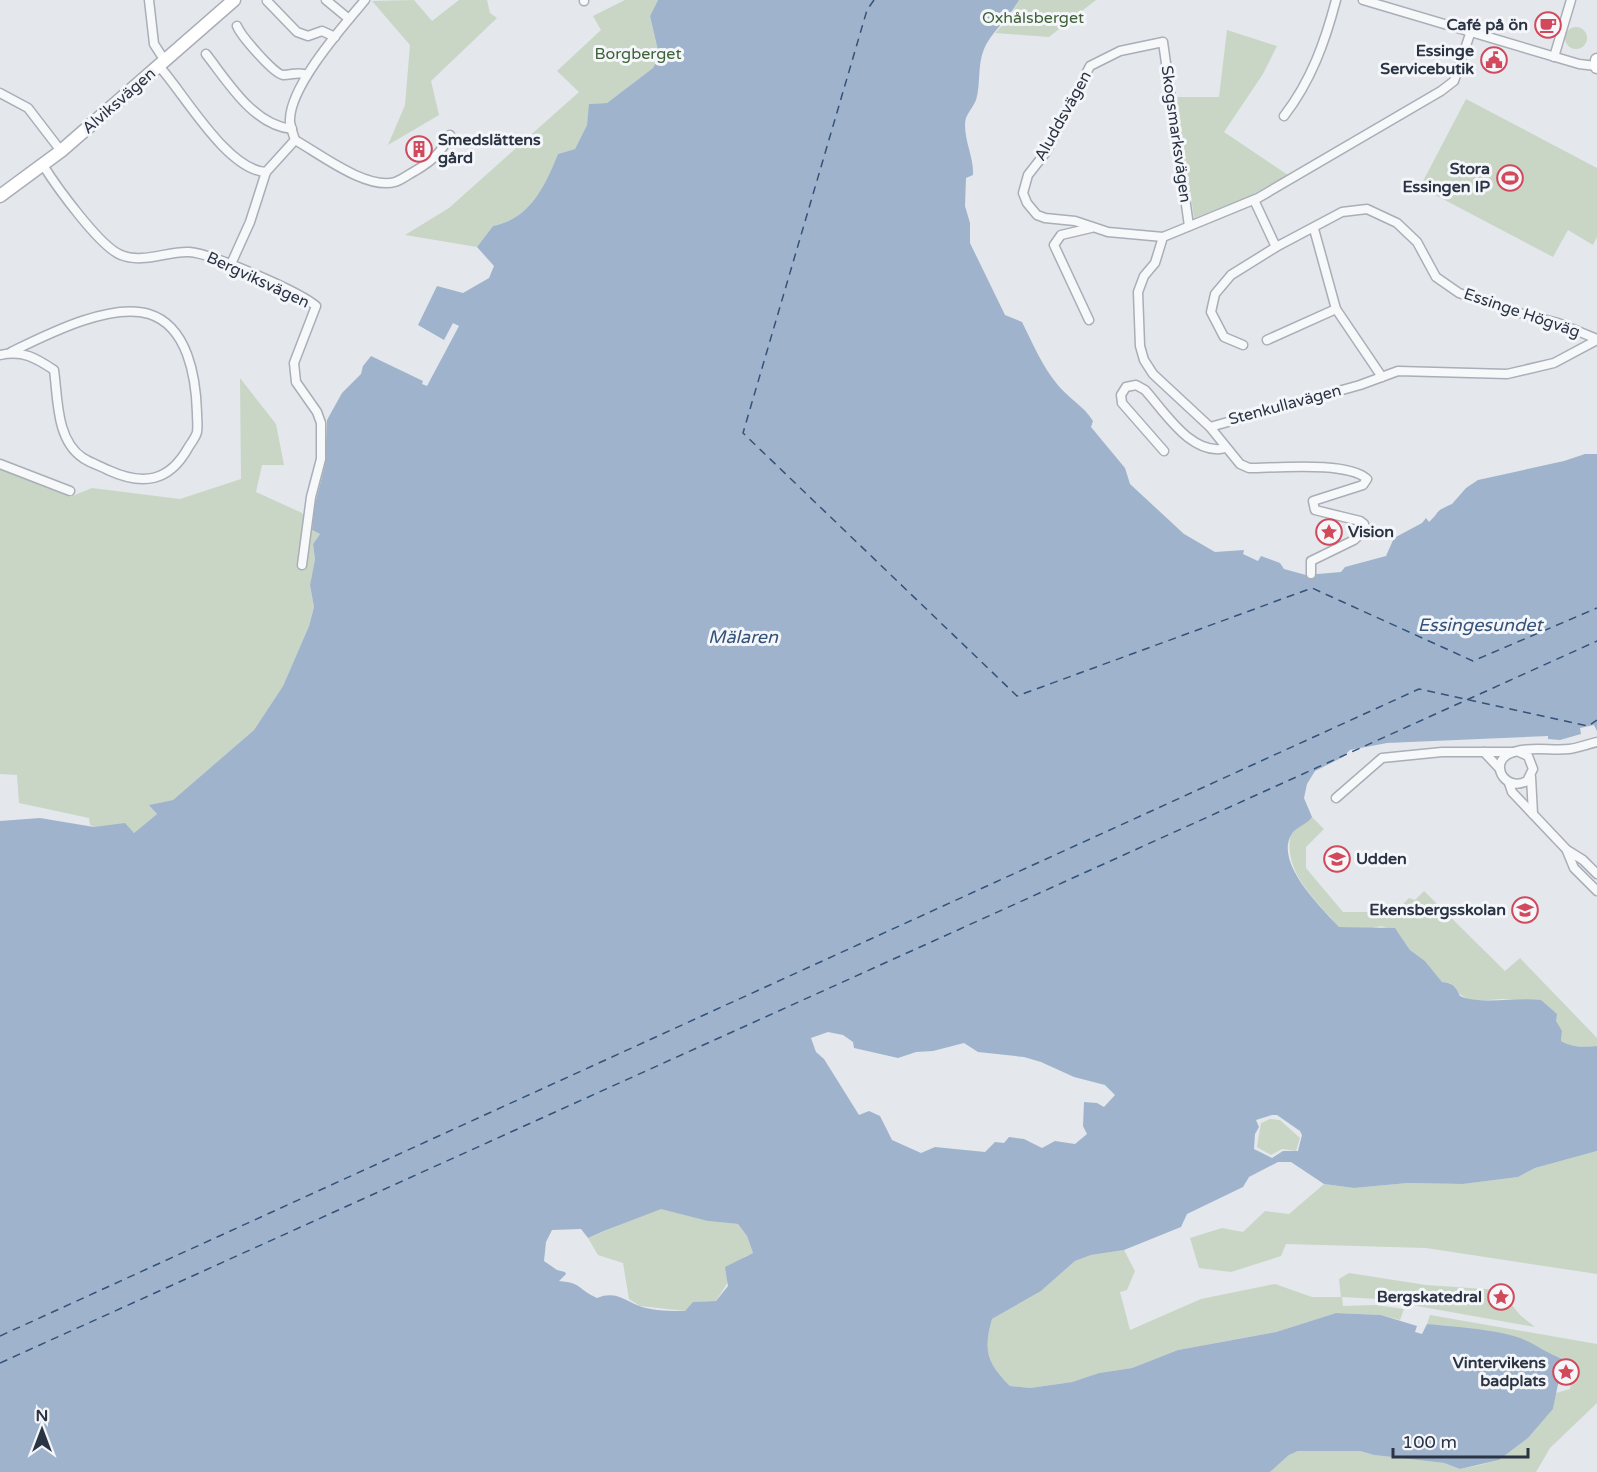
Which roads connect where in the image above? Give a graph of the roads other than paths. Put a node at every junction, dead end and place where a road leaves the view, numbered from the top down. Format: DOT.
graph roads {
  1 [pos="149,0"];
  2 [pos="234,0"];
  3 [pos="326,0"];
  4 [pos="365,0"];
  5 [pos="1336,0"];
  6 [pos="1363,0"];
  7 [pos="1571,0"];
  8 [pos="267,1"];
  9 [pos="349,19"];
  10 [pos="237,26"];
  11 [pos="1470,34"];
  12 [pos="335,37"];
  13 [pos="1163,42"];
  14 [pos="206,54"];
  15 [pos="1554,57"];
  16 [pos="162,63"];
  17 [pos="1597,64"];
  18 [pos="307,75"];
  19 [pos="0,93"];
  20 [pos="1284,116"];
  21 [pos="292,129"];
  22 [pos="450,135"];
  23 [pos="295,140"];
  24 [pos="61,151"];
  25 [pos="43,165"];
  26 [pos="266,172"];
  27 [pos="0,196"];
  28 [pos="1254,200"];
  29 [pos="1189,226"];
  30 [pos="1094,227"];
  31 [pos="1314,229"];
  32 [pos="1163,237"];
  33 [pos="1276,247"];
  34 [pos="231,264"];
  35 [pos="1336,309"];
  36 [pos="1089,320"];
  37 [pos="1267,340"];
  38 [pos="1597,340"];
  39 [pos="1243,345"];
  40 [pos="11,352"];
  41 [pos="0,355"];
  42 [pos="1382,377"];
  43 [pos="1210,427"];
  44 [pos="1226,448"];
  45 [pos="1164,451"];
  46 [pos="0,464"];
  47 [pos="70,491"];
  48 [pos="302,565"];
  49 [pos="1311,574"];
  50 [pos="1597,742"];
  51 [pos="1547,750"];
  52 [pos="1485,752"];
  53 [pos="1516,752"];
  54 [pos="1500,769"];
  55 [pos="1532,773"];
  56 [pos="1509,783"];
  57 [pos="1336,798"];
  58 [pos="1533,814"];
  59 [pos="1567,850"];
  60 [pos="1597,874"];
  61 [pos="1597,891"];
  1 -- 16 [label="street"];
  2 -- 16 [label="street, Alviksvägen"];
  3 -- 9 [label="street"];
  4 -- 9 [label="street"];
  5 -- 20 [label="street"];
  6 -- 11 [label="street"];
  7 -- 15 [label="street"];
  8 -- 12 [label="street"];
  9 -- 12 [label="street"];
  10 -- 18 [label="street"];
  11 -- 15 [label="street"];
  11 -- 28 [label="street"];
  12 -- 18 [label="street"];
  13 -- 29 [label="street, Skogsmarksvägen"];
  13 -- 30 [label="street, Aluddsvägen"];
  14 -- 21 [label="street"];
  15 -- 17 [label="street"];
  16 -- 24 [label="street, Alviksvägen"];
  16 -- 26 [label="street"];
  18 -- 21 [label="street"];
  19 -- 24 [label="street"];
  21 -- 23 [label="street"];
  22 -- 23 [label="street"];
  23 -- 26 [label="street"];
  24 -- 25 [label="street, Alviksvägen"];
  25 -- 27 [label="street, Alviksvägen"];
  25 -- 34 [label="street, Bergviksvägen"];
  26 -- 34 [label="street"];
  28 -- 29 [label="street"];
  28 -- 33 [label="street"];
  29 -- 32 [label="street"];
  30 -- 32 [label="street, Aluddsvägen"];
  30 -- 36 [label="street"];
  31 -- 33 [label="street, Essinge Högväg"];
  31 -- 35 [label="street"];
  31 -- 38 [label="street, Essinge Högväg"];
  32 -- 43 [label="street, Stenkullavägen"];
  33 -- 39 [label="street, Essinge Högväg"];
  34 -- 48 [label="street, Bergviksvägen"];
  35 -- 37 [label="street"];
  35 -- 42 [label="street"];
  38 -- 42 [label="street, Stenkullavägen"];
  40 -- 40 [label="street"];
  40 -- 41 [label="street"];
  42 -- 43 [label="street, Stenkullavägen"];
  43 -- 44 [label="street"];
  44 -- 45 [label="street"];
  44 -- 49 [label="street"];
  46 -- 47 [label="street"];
  50 -- 51 [label="street"];
  51 -- 53 [label="street"];
  51 -- 55 [label="street"];
  52 -- 53 [label="street"];
  52 -- 54 [label="street"];
  52 -- 57 [label="street"];
  53 -- 54 [label="street"];
  53 -- 55 [label="street"];
  54 -- 56 [label="street"];
  55 -- 56 [label="street"];
  55 -- 58 [label="street"];
  56 -- 58 [label="street"];
  58 -- 59 [label="street"];
  59 -- 60 [label="street"];
  59 -- 61 [label="street"];
}
